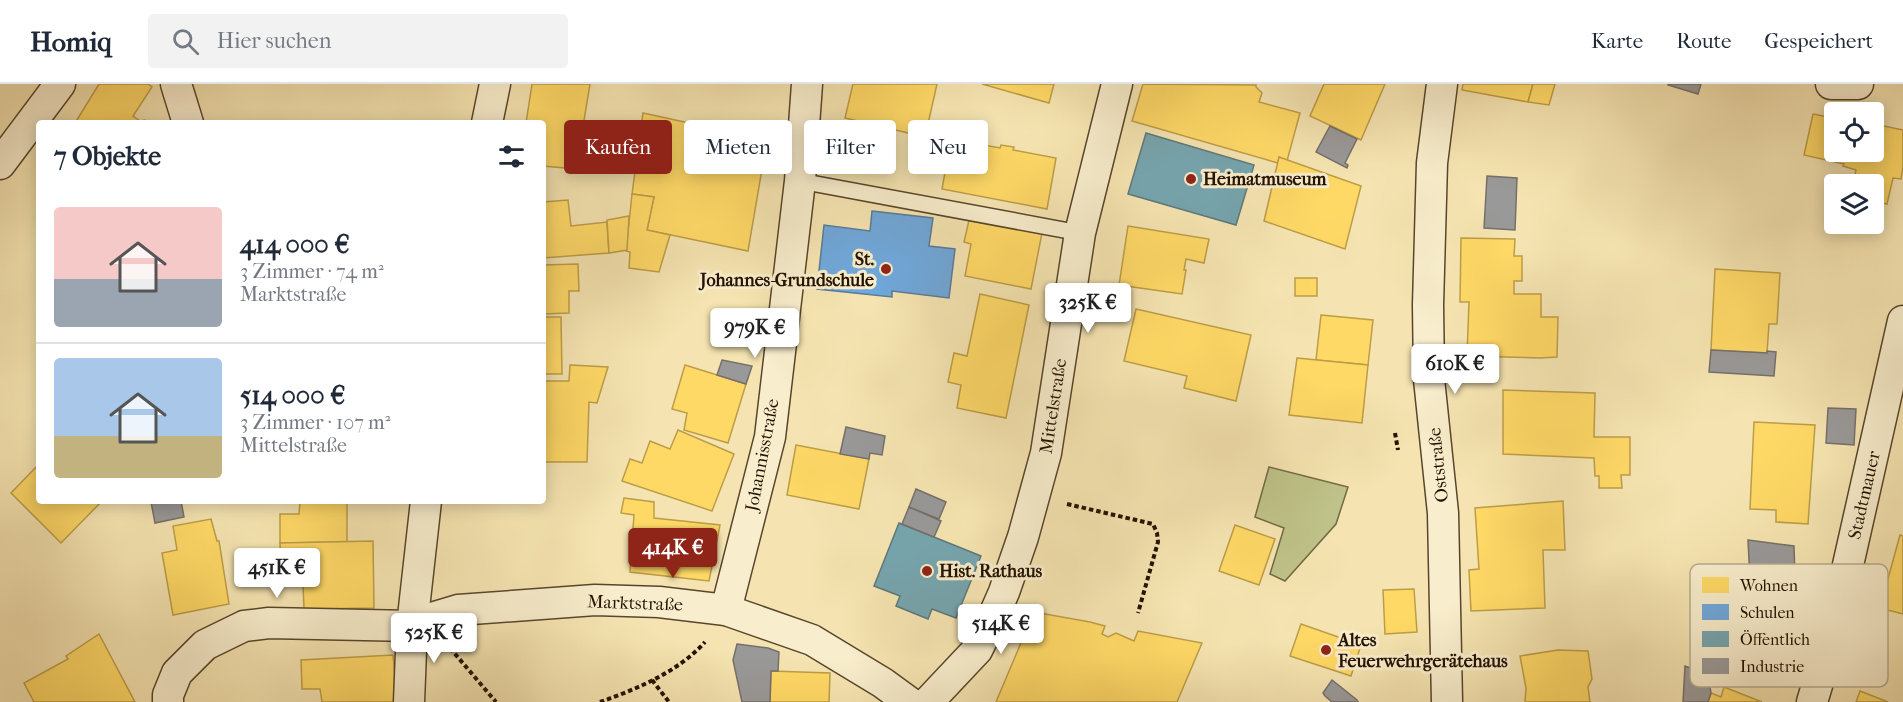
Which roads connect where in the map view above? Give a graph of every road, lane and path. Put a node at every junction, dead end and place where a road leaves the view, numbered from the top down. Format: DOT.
graph roads {
  1 [pos="60,84"];
  2 [pos="176,84"];
  3 [pos="495,84"];
  4 [pos="807,84"];
  5 [pos="1117,84"];
  6 [pos="1442,84"];
  7 [pos="1831,84"];
  8 [pos="1858,84"];
  9 [pos="187,120"];
  10 [pos="488,120"];
  11 [pos="0,164"];
  12 [pos="800,182"];
  13 [pos="1080,233"];
  14 [pos="1903,321"];
  15 [pos="1034,497"];
  16 [pos="426,504"];
  17 [pos="1848,564"];
  18 [pos="726,610"];
  19 [pos="1138,613"];
  20 [pos="412,626"];
  21 [pos="705,643"];
  22 [pos="453,654"];
  23 [pos="652,680"];
  24 [pos="1817,687"];
  25 [pos="168,702"];
  26 [pos="409,702"];
  27 [pos="496,702"];
  28 [pos="600,702"];
  29 [pos="669,702"];
  30 [pos="909,702"];
  31 [pos="928,702"];
  32 [pos="1447,702"];
  33 [pos="1812,702"];
  1 -- 11 [label="street"];
  2 -- 9 [label="street"];
  3 -- 10 [label="street"];
  4 -- 12 [label="street, Johannisstraße"];
  5 -- 13 [label="street, Mittelstraße"];
  6 -- 32 [label="street, Oststraße"];
  7 -- 8 [label="street"];
  12 -- 13 [label="lane"];
  12 -- 18 [label="street, Johannisstraße"];
  13 -- 15 [label="street, Mittelstraße"];
  14 -- 17 [label="street, Stadtmauer"];
  15 -- 19 [label="path"];
  15 -- 31 [label="street, Mittelstraße"];
  16 -- 20 [label="street"];
  18 -- 20 [label="street, Marktstraße"];
  18 -- 30 [label="street, Marktstraße"];
  20 -- 25 [label="street"];
  20 -- 26 [label="street"];
  21 -- 23 [label="path"];
  22 -- 27 [label="path"];
  23 -- 28 [label="path"];
  23 -- 29 [label="path"];
  24 -- 33 [label="street, Stadtmauer"];
}
